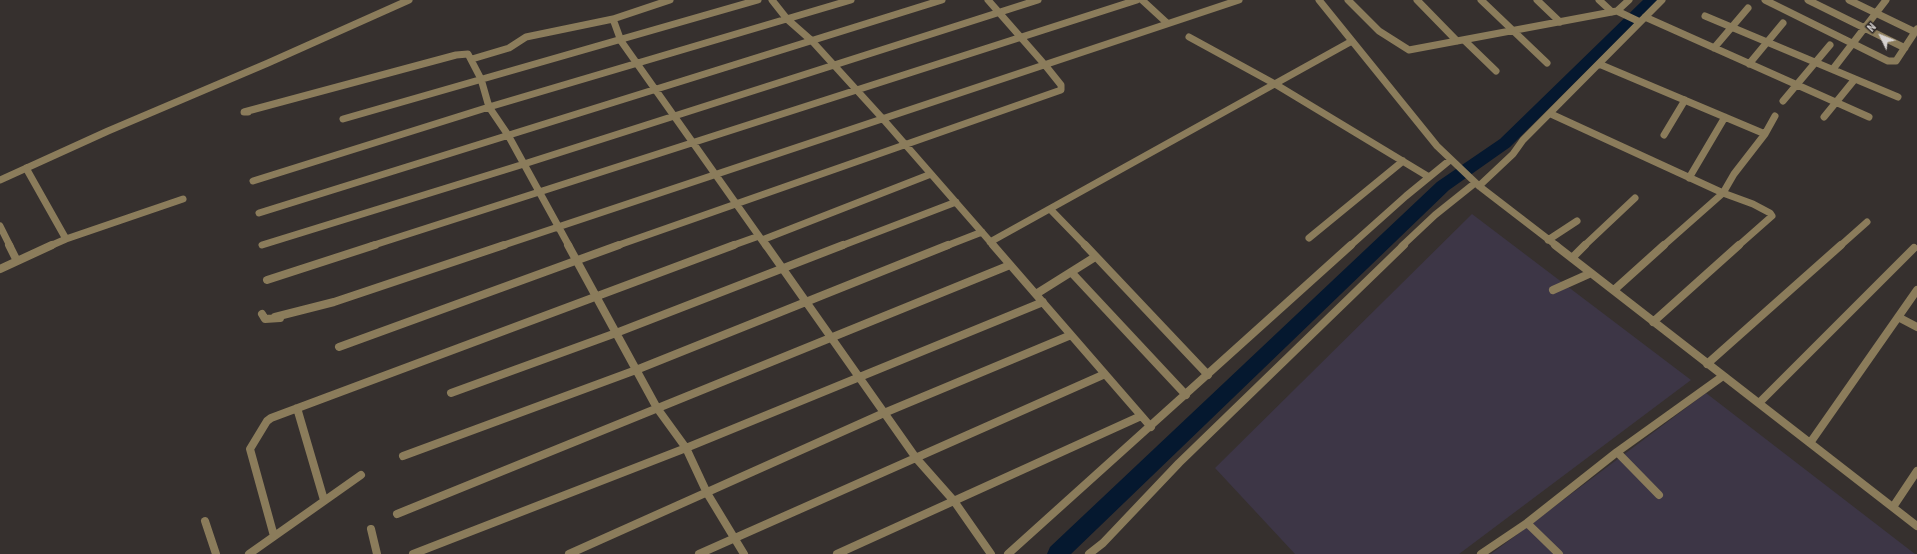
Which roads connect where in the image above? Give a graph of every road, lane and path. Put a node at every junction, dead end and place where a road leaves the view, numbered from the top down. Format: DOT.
graph roads {
  1 [pos="409,0"];
  2 [pos="670,0"];
  3 [pos="758,0"];
  4 [pos="772,0"];
  5 [pos="851,0"];
  6 [pos="942,0"];
  7 [pos="988,0"];
  8 [pos="1038,0"];
  9 [pos="1137,0"];
  10 [pos="1142,0"];
  11 [pos="1239,0"];
  12 [pos="1319,0"];
  13 [pos="1348,0"];
  14 [pos="1417,0"];
  15 [pos="1481,0"];
  16 [pos="1537,0"];
  17 [pos="1599,0"];
  18 [pos="1629,0"];
  19 [pos="1662,0"];
  20 [pos="1765,0"];
  21 [pos="1808,0"];
  22 [pos="1849,0"];
  23 [pos="1886,0"];
  24 [pos="1748,8"];
  25 [pos="999,12"];
  26 [pos="1617,12"];
  27 [pos="1877,13"];
  28 [pos="1706,16"];
  29 [pos="613,19"];
  30 [pos="787,19"];
  31 [pos="1640,20"];
  32 [pos="1560,22"];
  33 [pos="1167,23"];
  34 [pos="1783,23"];
  35 [pos="1732,27"];
  36 [pos="1866,29"];
  37 [pos="1512,31"];
  38 [pos="1916,31"];
  39 [pos="1189,37"];
  40 [pos="1020,38"];
  41 [pos="621,40"];
  42 [pos="812,40"];
  43 [pos="1460,40"];
  44 [pos="1352,41"];
  45 [pos="1767,42"];
  46 [pos="1853,44"];
  47 [pos="1830,45"];
  48 [pos="1714,48"];
  49 [pos="1905,48"];
  50 [pos="472,59"];
  51 [pos="1816,62"];
  52 [pos="637,63"];
  53 [pos="1548,63"];
  54 [pos="1599,64"];
  55 [pos="1749,64"];
  56 [pos="834,65"];
  57 [pos="1045,65"];
  58 [pos="1833,69"];
  59 [pos="1496,71"];
  60 [pos="481,78"];
  61 [pos="1855,79"];
  62 [pos="1275,84"];
  63 [pos="1796,84"];
  64 [pos="655,89"];
  65 [pos="857,90"];
  66 [pos="1898,97"];
  67 [pos="1685,100"];
  68 [pos="1783,101"];
  69 [pos="1836,102"];
  70 [pos="489,107"];
  71 [pos="248,112"];
  72 [pos="1551,114"];
  73 [pos="674,116"];
  74 [pos="1775,116"];
  75 [pos="1725,117"];
  76 [pos="1824,117"];
  77 [pos="1869,117"];
  78 [pos="343,119"];
  79 [pos="883,119"];
  80 [pos="1664,134"];
  81 [pos="1765,134"];
  82 [pos="508,135"];
  83 [pos="693,142"];
  84 [pos="906,145"];
  85 [pos="1403,161"];
  86 [pos="1453,162"];
  87 [pos="524,164"];
  88 [pos="26,168"];
  89 [pos="931,174"];
  90 [pos="716,175"];
  91 [pos="1429,177"];
  92 [pos="1689,178"];
  93 [pos="0,180"];
  94 [pos="253,181"];
  95 [pos="1475,182"];
  96 [pos="540,193"];
  97 [pos="1723,193"];
  98 [pos="1635,198"];
  99 [pos="184,199"];
  100 [pos="956,202"];
  101 [pos="736,203"];
  102 [pos="1050,209"];
  103 [pos="258,213"];
  104 [pos="1577,221"];
  105 [pos="1868,222"];
  106 [pos="0,226"];
  107 [pos="559,227"];
  108 [pos="982,232"];
  109 [pos="760,238"];
  110 [pos="1309,238"];
  111 [pos="66,239"];
  112 [pos="1548,240"];
  113 [pos="990,242"];
  114 [pos="262,245"];
  115 [pos="1914,248"];
  116 [pos="1095,257"];
  117 [pos="1572,258"];
  118 [pos="17,261"];
  119 [pos="577,261"];
  120 [pos="1010,265"];
  121 [pos="782,268"];
  122 [pos="0,269"];
  123 [pos="1071,272"];
  124 [pos="1591,273"];
  125 [pos="267,280"];
  126 [pos="1554,290"];
  127 [pos="1614,290"];
  128 [pos="1917,290"];
  129 [pos="1036,294"];
  130 [pos="596,296"];
  131 [pos="1043,302"];
  132 [pos="806,303"];
  133 [pos="262,314"];
  134 [pos="1898,317"];
  135 [pos="1653,322"];
  136 [pos="1917,327"];
  137 [pos="616,333"];
  138 [pos="1071,335"];
  139 [pos="831,337"];
  140 [pos="339,347"];
  141 [pos="1707,364"];
  142 [pos="636,370"];
  143 [pos="1105,374"];
  144 [pos="1208,375"];
  145 [pos="1723,376"];
  146 [pos="859,377"];
  147 [pos="451,393"];
  148 [pos="1186,395"];
  149 [pos="1759,403"];
  150 [pos="297,408"];
  151 [pos="657,408"];
  152 [pos="884,413"];
  153 [pos="1141,416"];
  154 [pos="1151,427"];
  155 [pos="1810,443"];
  156 [pos="686,448"];
  157 [pos="1617,452"];
  158 [pos="403,456"];
  159 [pos="916,458"];
  160 [pos="1917,471"];
  161 [pos="361,475"];
  162 [pos="707,493"];
  163 [pos="1659,495"];
  164 [pos="324,500"];
  165 [pos="954,501"];
  166 [pos="1893,507"];
  167 [pos="397,514"];
  168 [pos="205,521"];
  169 [pos="1527,523"];
  170 [pos="1917,526"];
  171 [pos="371,529"];
  172 [pos="274,536"];
  173 [pos="735,538"];
  174 [pos="987,553"];
  175 [pos="216,554"];
  176 [pos="249,554"];
  177 [pos="377,554"];
  178 [pos="413,554"];
  179 [pos="569,554"];
  180 [pos="699,554"];
  181 [pos="744,554"];
  182 [pos="837,554"];
  183 [pos="1008,554"];
  184 [pos="1089,554"];
  185 [pos="1481,554"];
  186 [pos="1559,554"];
  1 -- 88 [label="street"];
  2 -- 29 [label="street"];
  3 -- 41 [label="street"];
  4 -- 30 [label="street"];
  5 -- 30 [label="street"];
  6 -- 42 [label="street"];
  7 -- 25 [label="street"];
  8 -- 25 [label="street"];
  9 -- 40 [label="street"];
  10 -- 33 [label="street"];
  11 -- 33 [label="street"];
  12 -- 44 [label="street"];
  13 -- 43 [label="street"];
  14 -- 43 [label="street"];
  15 -- 37 [label="street"];
  16 -- 32 [label="street"];
  17 -- 26 [label="street"];
  18 -- 26 [label="street"];
  19 -- 31 [label="street"];
  20 -- 46 [label="street"];
  21 -- 36 [label="street"];
  22 -- 27 [label="street"];
  23 -- 27 [label="street"];
  24 -- 35 [label="street"];
  25 -- 40 [label="street"];
  25 -- 56 [label="street"];
  26 -- 31 [label="street"];
  26 -- 32 [label="street"];
  27 -- 36 [label="street"];
  27 -- 38 [label="street"];
  28 -- 35 [label="street"];
  29 -- 41 [label="street"];
  29 -- 50 [label="street"];
  30 -- 42 [label="street"];
  30 -- 52 [label="street"];
  31 -- 48 [label="street"];
  31 -- 54 [label="street"];
  32 -- 37 [label="street"];
  33 -- 57 [label="street"];
  34 -- 45 [label="street"];
  35 -- 45 [label="street"];
  35 -- 48 [label="street"];
  36 -- 46 [label="street"];
  36 -- 49 [label="street"];
  37 -- 43 [label="street"];
  37 -- 53 [label="street"];
  38 -- 49 [label="street"];
  39 -- 62 [label="street"];
  40 -- 57 [label="street"];
  40 -- 65 [label="street"];
  41 -- 52 [label="street"];
  41 -- 60 [label="street"];
  42 -- 56 [label="street"];
  42 -- 64 [label="street"];
  43 -- 59 [label="street"];
  44 -- 62 [label="street"];
  44 -- 86 [label="street"];
  45 -- 51 [label="street"];
  45 -- 55 [label="street"];
  46 -- 49 [label="street"];
  46 -- 58 [label="street"];
  47 -- 51 [label="street"];
  48 -- 55 [label="street"];
  50 -- 60 [label="street"];
  50 -- 71 [label="street"];
  51 -- 58 [label="street"];
  51 -- 63 [label="street"];
  52 -- 64 [label="street"];
  52 -- 70 [label="street"];
  54 -- 67 [label="street"];
  54 -- 72 [label="street"];
  55 -- 63 [label="street"];
  56 -- 65 [label="street"];
  56 -- 73 [label="street"];
  57 -- 79 [label="street"];
  57 -- 84 [label="street"];
  58 -- 61 [label="street"];
  60 -- 70 [label="street"];
  60 -- 78 [label="street"];
  61 -- 66 [label="street"];
  61 -- 69 [label="street"];
  62 -- 85 [label="street"];
  62 -- 102 [label="street"];
  63 -- 68 [label="street"];
  63 -- 69 [label="street"];
  64 -- 73 [label="street"];
  64 -- 82 [label="street"];
  65 -- 79 [label="street"];
  65 -- 83 [label="street"];
  67 -- 75 [label="street"];
  67 -- 80 [label="street"];
  69 -- 76 [label="street"];
  69 -- 77 [label="street"];
  70 -- 82 [label="street"];
  70 -- 94 [label="street"];
  72 -- 92 [label="street"];
  72 -- 95 [label="street"];
  73 -- 83 [label="street"];
  73 -- 87 [label="street"];
  74 -- 81 [label="street"];
  75 -- 81 [label="street"];
  75 -- 92 [label="street"];
  79 -- 84 [label="street"];
  79 -- 90 [label="street"];
  81 -- 97 [label="street"];
  82 -- 87 [label="street"];
  82 -- 103 [label="street"];
  83 -- 90 [label="street"];
  83 -- 96 [label="street"];
  84 -- 89 [label="street"];
  84 -- 101 [label="street"];
  85 -- 91 [label="street"];
  85 -- 110 [label="street"];
  86 -- 91 [label="street"];
  86 -- 95 [label="street"];
  87 -- 96 [label="street"];
  87 -- 114 [label="street"];
  88 -- 93 [label="street"];
  88 -- 111 [label="street"];
  89 -- 100 [label="street"];
  89 -- 109 [label="street"];
  90 -- 101 [label="street"];
  90 -- 107 [label="street"];
  91 -- 144 [label="street"];
  92 -- 97 [label="street"];
  95 -- 112 [label="street"];
  95 -- 184 [label="street"];
  96 -- 107 [label="street"];
  96 -- 125 [label="street"];
  97 -- 127 [label="street"];
  97 -- 135 [label="street"];
  98 -- 117 [label="street"];
  99 -- 111 [label="street"];
  100 -- 108 [label="street"];
  100 -- 121 [label="street"];
  101 -- 109 [label="street"];
  101 -- 119 [label="street"];
  102 -- 113 [label="street"];
  102 -- 116 [label="street"];
  104 -- 112 [label="street"];
  105 -- 141 [label="street"];
  106 -- 118 [label="street"];
  107 -- 119 [label="street"];
  107 -- 133 [label="street"];
  108 -- 113 [label="street"];
  108 -- 132 [label="street"];
  109 -- 121 [label="street"];
  109 -- 130 [label="street"];
  111 -- 118 [label="street"];
  112 -- 117 [label="street"];
  113 -- 120 [label="street"];
  115 -- 149 [label="street"];
  116 -- 123 [label="street"];
  116 -- 144 [label="street"];
  117 -- 124 [label="street"];
  118 -- 122 [label="street"];
  119 -- 130 [label="street"];
  119 -- 140 [label="street"];
  120 -- 129 [label="street"];
  120 -- 139 [label="street"];
  121 -- 132 [label="street"];
  121 -- 137 [label="street"];
  123 -- 129 [label="street"];
  123 -- 148 [label="street"];
  124 -- 126 [label="street"];
  124 -- 127 [label="street"];
  127 -- 135 [label="street"];
  128 -- 134 [label="street"];
  129 -- 131 [label="street"];
  130 -- 137 [label="street"];
  130 -- 150 [label="street"];
  131 -- 138 [label="street"];
  131 -- 146 [label="street"];
  132 -- 139 [label="street"];
  132 -- 142 [label="street"];
  134 -- 136 [label="street"];
  134 -- 155 [label="street"];
  135 -- 141 [label="street"];
  137 -- 142 [label="street"];
  137 -- 147 [label="street"];
  138 -- 143 [label="street"];
  138 -- 152 [label="street"];
  139 -- 146 [label="street"];
  139 -- 151 [label="street"];
  141 -- 145 [label="street"];
  142 -- 151 [label="street"];
  142 -- 158 [label="street"];
  143 -- 153 [label="street"];
  143 -- 159 [label="street"];
  144 -- 148 [label="street"];
  145 -- 149 [label="street"];
  145 -- 157 [label="street"];
  146 -- 152 [label="street"];
  146 -- 156 [label="street"];
  148 -- 154 [label="street"];
  149 -- 155 [label="street"];
  150 -- 164 [label="street"];
  150 -- 172 [label="street"];
  151 -- 156 [label="street"];
  151 -- 167 [label="street"];
  152 -- 159 [label="street"];
  152 -- 162 [label="street"];
  153 -- 154 [label="street"];
  153 -- 165 [label="street"];
  154 -- 183 [label="street"];
  155 -- 166 [label="street"];
  156 -- 162 [label="street"];
  156 -- 178 [label="street"];
  157 -- 163 [label="street"];
  157 -- 169 [label="street"];
  159 -- 165 [label="street"];
  159 -- 173 [label="street"];
  160 -- 166 [label="street"];
  161 -- 164 [label="street"];
  162 -- 173 [label="street"];
  162 -- 179 [label="street"];
  164 -- 172 [label="street"];
  165 -- 174 [label="street"];
  165 -- 182 [label="street"];
  166 -- 170 [label="street"];
  168 -- 175 [label="street"];
  169 -- 185 [label="street"];
  169 -- 186 [label="street"];
  171 -- 177 [label="street"];
  172 -- 176 [label="street"];
  173 -- 180 [label="street"];
  173 -- 181 [label="street"];
}
